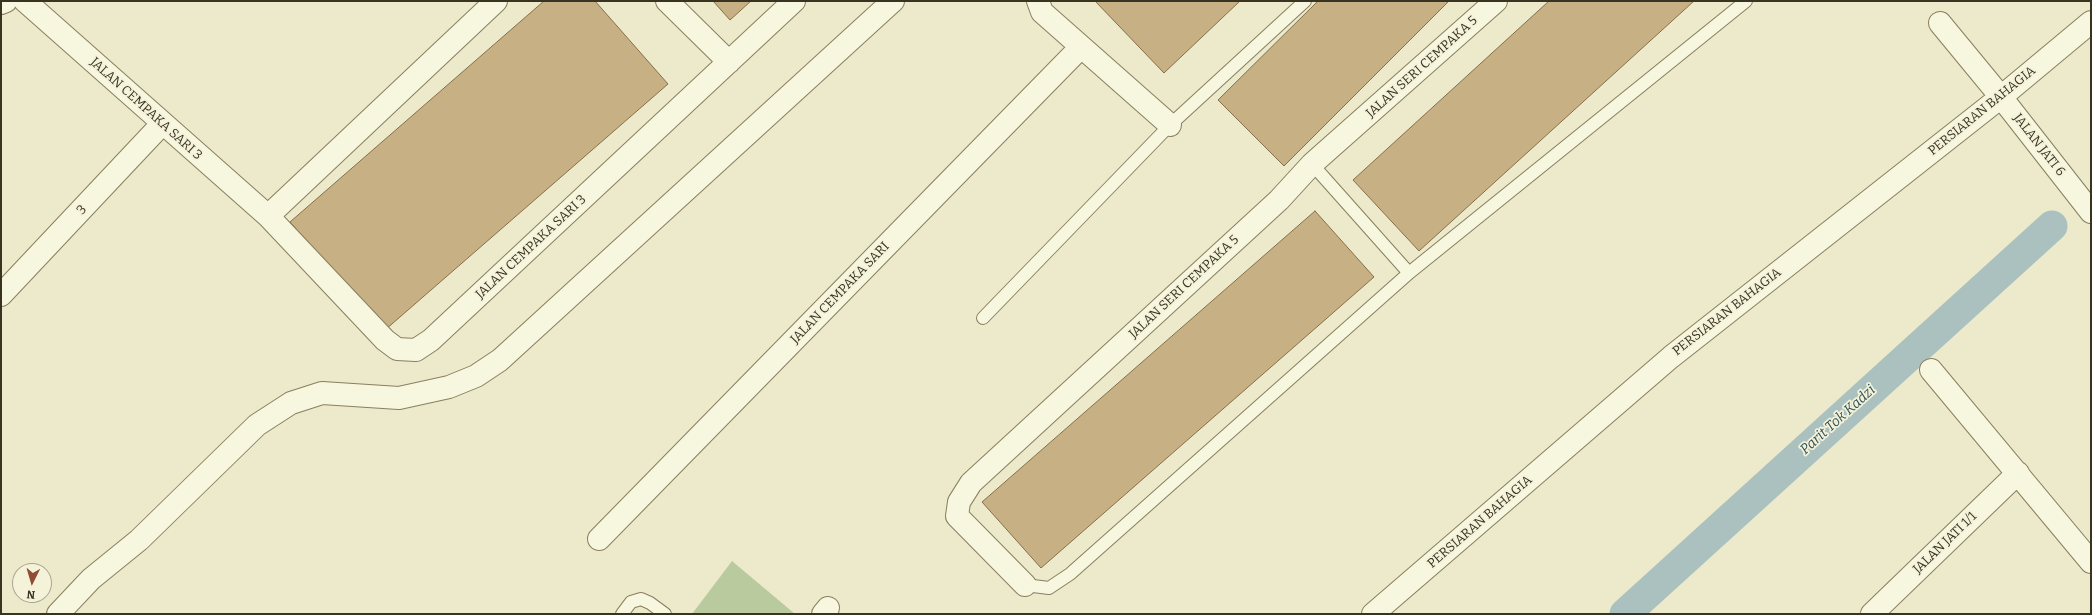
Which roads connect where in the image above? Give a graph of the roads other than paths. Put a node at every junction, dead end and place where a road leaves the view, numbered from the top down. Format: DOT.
graph roads {
  1 [pos="6,1"];
  2 [pos="496,1"];
  3 [pos="667,1"];
  4 [pos="794,1"];
  5 [pos="893,1"];
  6 [pos="1038,1"];
  7 [pos="1305,1"];
  8 [pos="1496,1"];
  9 [pos="1746,1"];
  10 [pos="1,3"];
  11 [pos="36,5"];
  12 [pos="2091,22"];
  13 [pos="1940,23"];
  14 [pos="1081,47"];
  15 [pos="729,62"];
  16 [pos="2001,97"];
  17 [pos="162,124"];
  18 [pos="1170,126"];
  19 [pos="1312,164"];
  20 [pos="2091,212"];
  21 [pos="268,216"];
  22 [pos="1409,273"];
  23 [pos="1,295"];
  24 [pos="983,318"];
  25 [pos="1931,370"];
  26 [pos="2018,473"];
  27 [pos="599,539"];
  28 [pos="2091,562"];
  29 [pos="1025,584"];
  30 [pos="58,614"];
  31 [pos="622,614"];
  32 [pos="665,614"];
  33 [pos="1373,614"];
  34 [pos="1872,614"];
  1 -- 10 [label="street"];
  2 -- 21 [label="street"];
  3 -- 15 [label="street"];
  4 -- 15 [label="street, JALAN CEMPAKA SARI 3"];
  5 -- 30 [label="street"];
  6 -- 14 [label="street"];
  7 -- 18 [label="lane"];
  8 -- 19 [label="street, JALAN SERI CEMPAKA 5"];
  9 -- 22 [label="lane"];
  11 -- 17 [label="street, JALAN CEMPAKA SARI 3"];
  12 -- 16 [label="street, PERSIARAN BAHAGIA"];
  13 -- 16 [label="street, JALAN JATI 6"];
  14 -- 18 [label="street"];
  14 -- 27 [label="street, JALAN CEMPAKA SARI"];
  15 -- 21 [label="street, JALAN CEMPAKA SARI 3"];
  16 -- 20 [label="street, JALAN JATI 6"];
  16 -- 33 [label="street, PERSIARAN BAHAGIA"];
  17 -- 21 [label="street, JALAN CEMPAKA SARI 3"];
  17 -- 23 [label="street, 3"];
  18 -- 24 [label="lane"];
  19 -- 22 [label="lane"];
  19 -- 29 [label="street, JALAN SERI CEMPAKA 5"];
  22 -- 29 [label="lane"];
  25 -- 26 [label="street"];
  26 -- 28 [label="street"];
  26 -- 34 [label="street, JALAN JATI 1/1"];
  31 -- 32 [label="lane"];
}
